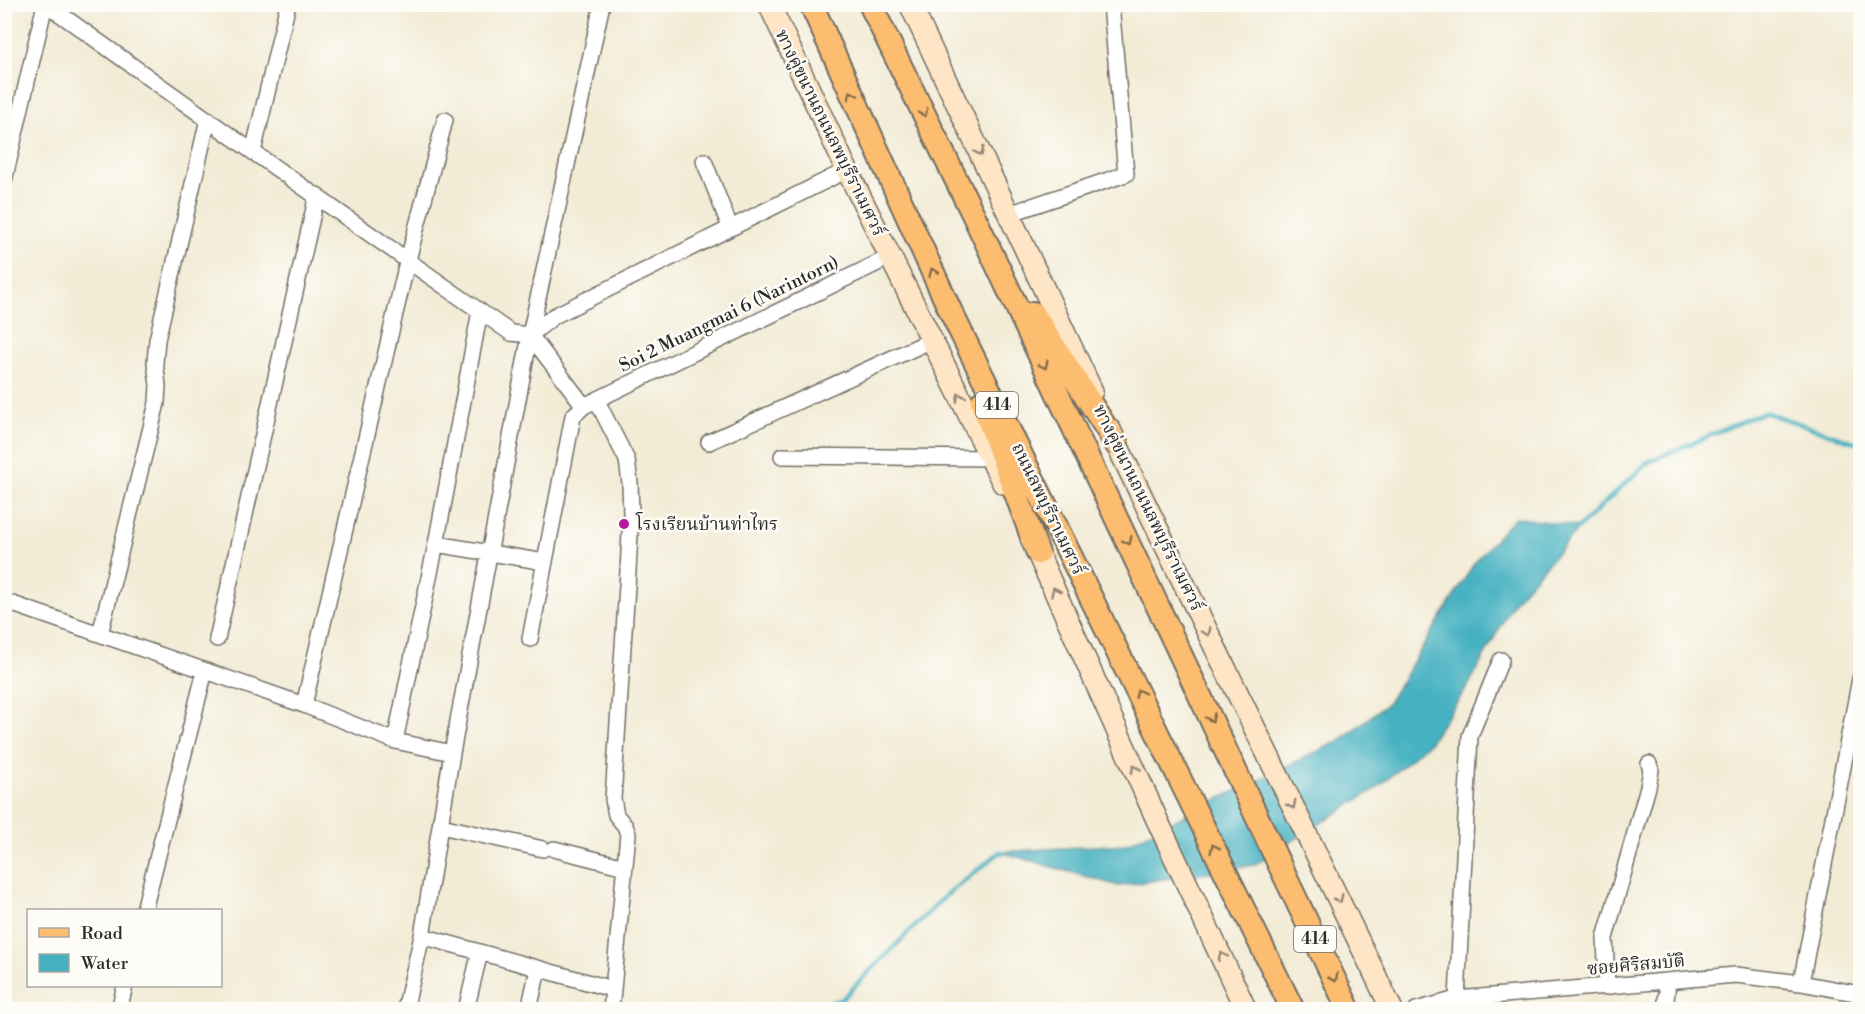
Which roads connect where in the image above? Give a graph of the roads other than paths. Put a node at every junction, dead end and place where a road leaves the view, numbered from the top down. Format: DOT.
graph roads {
  1 [pos="46,4"];
  2 [pos="288,4"];
  3 [pos="602,4"];
  4 [pos="769,4"];
  5 [pos="811,4"];
  6 [pos="870,4"];
  7 [pos="910,4"];
  8 [pos="1111,4"];
  9 [pos="208,119"];
  10 [pos="445,120"];
  11 [pos="253,152"];
  12 [pos="704,161"];
  13 [pos="847,170"];
  14 [pos="4,181"];
  15 [pos="316,195"];
  16 [pos="973,214"];
  17 [pos="1009,214"];
  18 [pos="730,227"];
  19 [pos="890,257"];
  20 [pos="408,260"];
  21 [pos="950,310"];
  22 [pos="480,311"];
  23 [pos="530,335"];
  24 [pos="932,340"];
  25 [pos="590,404"];
  26 [pos="709,442"];
  27 [pos="1117,445"];
  28 [pos="782,456"];
  29 [pos="991,458"];
  30 [pos="436,544"];
  31 [pos="489,552"];
  32 [pos="1038,553"];
  33 [pos="545,562"];
  34 [pos="5,604"];
  35 [pos="100,634"];
  36 [pos="217,639"];
  37 [pos="530,639"];
  38 [pos="1501,660"];
  39 [pos="205,671"];
  40 [pos="1860,678"];
  41 [pos="304,705"];
  42 [pos="395,741"];
  43 [pos="452,753"];
  44 [pos="1649,764"];
  45 [pos="441,826"];
  46 [pos="625,867"];
  47 [pos="144,909"];
  48 [pos="422,936"];
  49 [pos="480,952"];
  50 [pos="538,969"];
  51 [pos="1668,982"];
  52 [pos="1801,983"];
  53 [pos="125,987"];
  54 [pos="1606,987"];
  55 [pos="612,989"];
  56 [pos="1860,994"];
  57 [pos="1457,999"];
  58 [pos="119,1010"];
  59 [pos="405,1010"];
  60 [pos="466,1010"];
  61 [pos="529,1010"];
  62 [pos="611,1010"];
  63 [pos="1246,1010"];
  64 [pos="1293,1010"];
  65 [pos="1349,1010"];
  66 [pos="1392,1010"];
  67 [pos="1416,1010"];
  68 [pos="1665,1010"];
  1 -- 9 [label="street"];
  1 -- 14 [label="street"];
  2 -- 11 [label="street"];
  3 -- 23 [label="street"];
  4 -- 13 [label="main road, ทางคู่ขนานถนนลพบุรีราเมศวร์ / 414"];
  21 -- 5 [label="main road, ถนนลพบุรีราเมศวร์ / 414, one-way"];
  6 -- 16 [label="main road, 414, one-way"];
  7 -- 17 [label="main road, ทางคู่ขนานถนนลพบุรีราเมศวร์ / 414, one-way"];
  8 -- 17 [label="street"];
  9 -- 11 [label="street"];
  9 -- 35 [label="street"];
  10 -- 20 [label="street"];
  11 -- 15 [label="street"];
  12 -- 18 [label="street"];
  13 -- 18 [label="street"];
  13 -- 19 [label="main road, ทางคู่ขนานถนนลพบุรีราเมศวร์ / 414"];
  15 -- 20 [label="street"];
  15 -- 36 [label="street"];
  16 -- 27 [label="main road"];
  16 -- 65 [label="main road, 414, one-way"];
  17 -- 27 [label="main road, ทางคู่ขนานถนนลพบุรีราเมศวร์ / 414"];
  18 -- 23 [label="street"];
  19 -- 24 [label="main road, ทางคู่ขนานถนนลพบุรีราเมศวร์ / 414"];
  19 -- 25 [label="street, Soi 2 Muangmai 6 (Narintorn)"];
  20 -- 22 [label="street"];
  20 -- 41 [label="street"];
  21 -- 32 [label="main road"];
  64 -- 21 [label="main road, ถนนลพบุรีราเมศวร์ / 414, one-way"];
  22 -- 23 [label="street"];
  22 -- 30 [label="street"];
  23 -- 25 [label="street"];
  23 -- 31 [label="street"];
  24 -- 26 [label="street"];
  29 -- 24 [label="main road, ทางคู่ขนานถนนลพบุรีราเมศวร์ / 414, one-way"];
  25 -- 33 [label="street"];
  25 -- 46 [label="street"];
  27 -- 66 [label="main road, ทางคู่ขนานถนนลพบุรีราเมศวร์ / 414, one-way"];
  28 -- 29 [label="street"];
  29 -- 32 [label="main road, ทางคู่ขนานถนนลพบุรีราเมศวร์ / 414"];
  30 -- 31 [label="street"];
  30 -- 42 [label="street"];
  31 -- 33 [label="street"];
  31 -- 43 [label="street"];
  63 -- 32 [label="main road, ทางคู่ขนานถนนลพบุรีราเมศวร์ / 414, one-way"];
  33 -- 37 [label="street"];
  34 -- 35 [label="street"];
  35 -- 39 [label="street"];
  38 -- 57 [label="street"];
  39 -- 41 [label="street"];
  39 -- 47 [label="street"];
  40 -- 52 [label="street"];
  41 -- 42 [label="street"];
  42 -- 43 [label="street"];
  43 -- 45 [label="street"];
  44 -- 54 [label="street"];
  45 -- 46 [label="street"];
  45 -- 48 [label="street"];
  46 -- 55 [label="street"];
  48 -- 49 [label="street"];
  48 -- 59 [label="street"];
  49 -- 50 [label="street"];
  49 -- 60 [label="street"];
  50 -- 55 [label="street"];
  50 -- 61 [label="street"];
  51 -- 52 [label="street, ซอยศิริสมบัติ"];
  51 -- 54 [label="street, ซอยศิริสมบัติ"];
  51 -- 68 [label="street"];
  52 -- 56 [label="street, ซอยศิริสมบัติ"];
  53 -- 58 [label="street"];
  54 -- 57 [label="street, ซอยศิริสมบัติ"];
  55 -- 62 [label="street"];
  57 -- 67 [label="street, ซอยศิริสมบัติ"];
}
